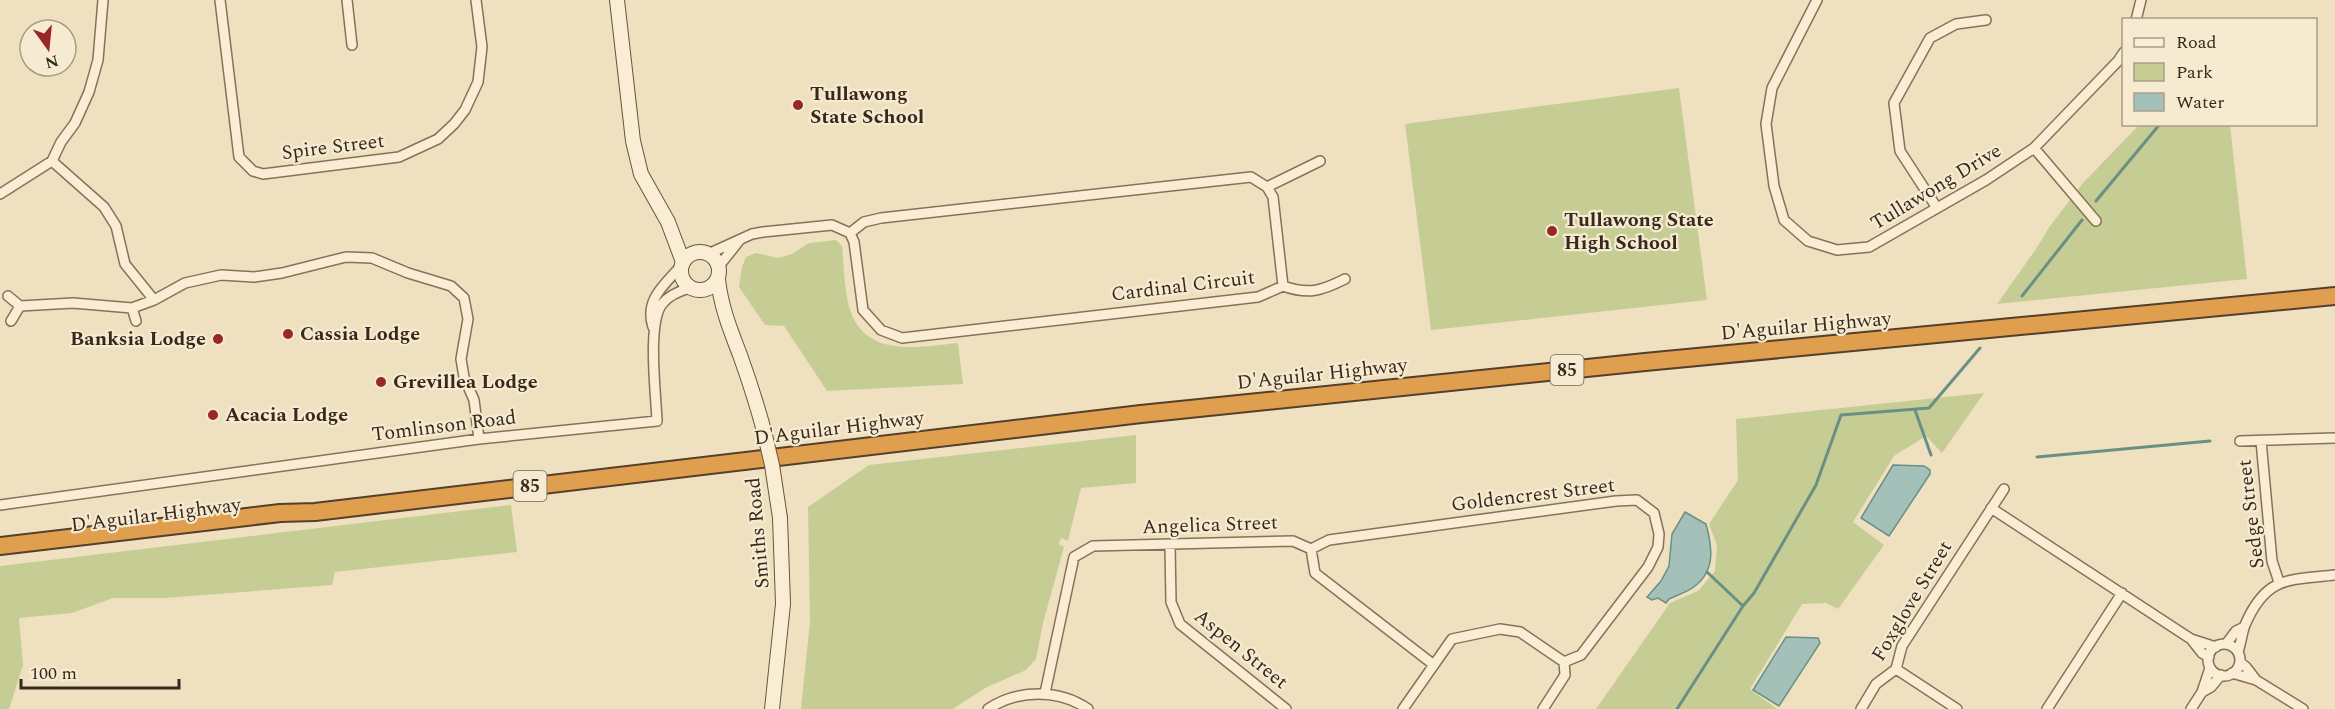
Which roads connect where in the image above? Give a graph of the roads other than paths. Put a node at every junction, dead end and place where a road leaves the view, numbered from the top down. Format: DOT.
graph roads {
  1 [pos="103,0"];
  2 [pos="220,0"];
  3 [pos="347,0"];
  4 [pos="476,0"];
  5 [pos="617,0"];
  6 [pos="1816,0"];
  7 [pos="2141,0"];
  8 [pos="2136,18"];
  9 [pos="1986,20"];
  10 [pos="352,45"];
  11 [pos="2122,55"];
  12 [pos="2034,148"];
  13 [pos="52,161"];
  14 [pos="1320,161"];
  15 [pos="1268,187"];
  16 [pos="0,194"];
  17 [pos="1937,208"];
  18 [pos="2096,221"];
  19 [pos="668,222"];
  20 [pos="850,233"];
  21 [pos="740,239"];
  22 [pos="706,253"];
  23 [pos="682,264"];
  24 [pos="718,273"];
  25 [pos="1345,279"];
  26 [pos="1283,286"];
  27 [pos="693,289"];
  28 [pos="8,296"];
  29 [pos="2335,296"];
  30 [pos="154,300"];
  31 [pos="20,306"];
  32 [pos="132,308"];
  33 [pos="11,321"];
  34 [pos="136,321"];
  35 [pos="727,324"];
  36 [pos="653,327"];
  37 [pos="2335,438"];
  38 [pos="479,439"];
  39 [pos="2240,441"];
  40 [pos="2261,441"];
  41 [pos="2004,489"];
  42 [pos="0,505"];
  43 [pos="1991,508"];
  44 [pos="315,512"];
  45 [pos="1170,545"];
  46 [pos="0,546"];
  47 [pos="1311,549"];
  48 [pos="0,554"];
  49 [pos="2335,575"];
  50 [pos="2279,582"];
  51 [pos="2122,593"];
  52 [pos="2244,627"];
  53 [pos="2191,639"];
  54 [pos="2221,645"];
  55 [pos="2238,652"];
  56 [pos="2209,657"];
  57 [pos="1564,662"];
  58 [pos="2240,662"];
  59 [pos="1434,665"];
  60 [pos="2211,668"];
  61 [pos="1896,669"];
  62 [pos="2232,673"];
  63 [pos="2221,675"];
  64 [pos="2256,680"];
  65 [pos="2202,692"];
  66 [pos="1044,693"];
  67 [pos="772,709"];
  68 [pos="988,709"];
  69 [pos="1088,709"];
  70 [pos="1286,709"];
  71 [pos="1403,709"];
  72 [pos="1543,709"];
  73 [pos="1861,709"];
  74 [pos="1957,709"];
  75 [pos="2047,709"];
  76 [pos="2191,709"];
  77 [pos="2303,709"];
  1 -- 13 [label="street"];
  2 -- 4 [label="street, Spire Street"];
  3 -- 10 [label="street"];
  5 -- 19 [label="main road"];
  6 -- 17 [label="street, Tullawong Drive"];
  7 -- 8 [label="street"];
  9 -- 17 [label="street"];
  11 -- 12 [label="street, Tullawong Drive"];
  12 -- 17 [label="street, Tullawong Drive"];
  12 -- 18 [label="street"];
  13 -- 16 [label="street"];
  13 -- 30 [label="street"];
  14 -- 15 [label="street"];
  15 -- 20 [label="street"];
  15 -- 26 [label="street, Cardinal Circuit"];
  19 -- 22 [label="main road"];
  19 -- 23 [label="main road"];
  20 -- 21 [label="street"];
  20 -- 26 [label="street, Cardinal Circuit"];
  21 -- 22 [label="street"];
  21 -- 24 [label="street"];
  22 -- 23 [label="main road"];
  22 -- 24 [label="main road"];
  23 -- 27 [label="main road"];
  23 -- 36 [label="street, Tomlinson Road"];
  24 -- 27 [label="main road"];
  24 -- 35 [label="main road, Smiths Road"];
  25 -- 26 [label="street"];
  27 -- 35 [label="main road, Smiths Road"];
  27 -- 36 [label="street, Tomlinson Road"];
  28 -- 31 [label="street"];
  29 -- 44 [label="highway, D'Aguilar Highway / 85"];
  30 -- 32 [label="street"];
  30 -- 38 [label="street"];
  31 -- 32 [label="street"];
  31 -- 33 [label="street"];
  32 -- 34 [label="street"];
  35 -- 67 [label="main road, Smiths Road, bridge"];
  36 -- 38 [label="street, Tomlinson Road"];
  37 -- 40 [label="street, Sedge Street"];
  38 -- 42 [label="street, Tomlinson Road"];
  39 -- 40 [label="street, Sedge Street"];
  40 -- 50 [label="street, Sedge Street"];
  41 -- 43 [label="street, Foxglove Street"];
  43 -- 51 [label="street"];
  43 -- 61 [label="street, Foxglove Street"];
  44 -- 46 [label="highway, D'Aguilar Highway / 85"];
  44 -- 48 [label="highway, D'Aguilar Highway / 85"];
  45 -- 47 [label="street, Angelica Street"];
  45 -- 66 [label="street, Angelica Street"];
  45 -- 70 [label="street, Aspen Street"];
  47 -- 57 [label="street, Goldencrest Street"];
  47 -- 59 [label="street"];
  49 -- 50 [label="street"];
  50 -- 52 [label="street"];
  51 -- 53 [label="street"];
  51 -- 75 [label="street"];
  52 -- 54 [label="street"];
  52 -- 55 [label="street"];
  53 -- 54 [label="street"];
  53 -- 56 [label="street"];
  54 -- 55 [label="street"];
  54 -- 56 [label="street"];
  55 -- 58 [label="street"];
  56 -- 60 [label="street"];
  57 -- 59 [label="street"];
  57 -- 72 [label="street"];
  58 -- 62 [label="street"];
  58 -- 64 [label="street"];
  59 -- 71 [label="street"];
  60 -- 63 [label="street"];
  60 -- 65 [label="street"];
  61 -- 73 [label="street, Foxglove Street"];
  61 -- 74 [label="street"];
  62 -- 63 [label="street"];
  62 -- 64 [label="street"];
  63 -- 65 [label="street"];
  64 -- 77 [label="street"];
  65 -- 76 [label="street"];
  66 -- 68 [label="street"];
  66 -- 69 [label="street"];
}
